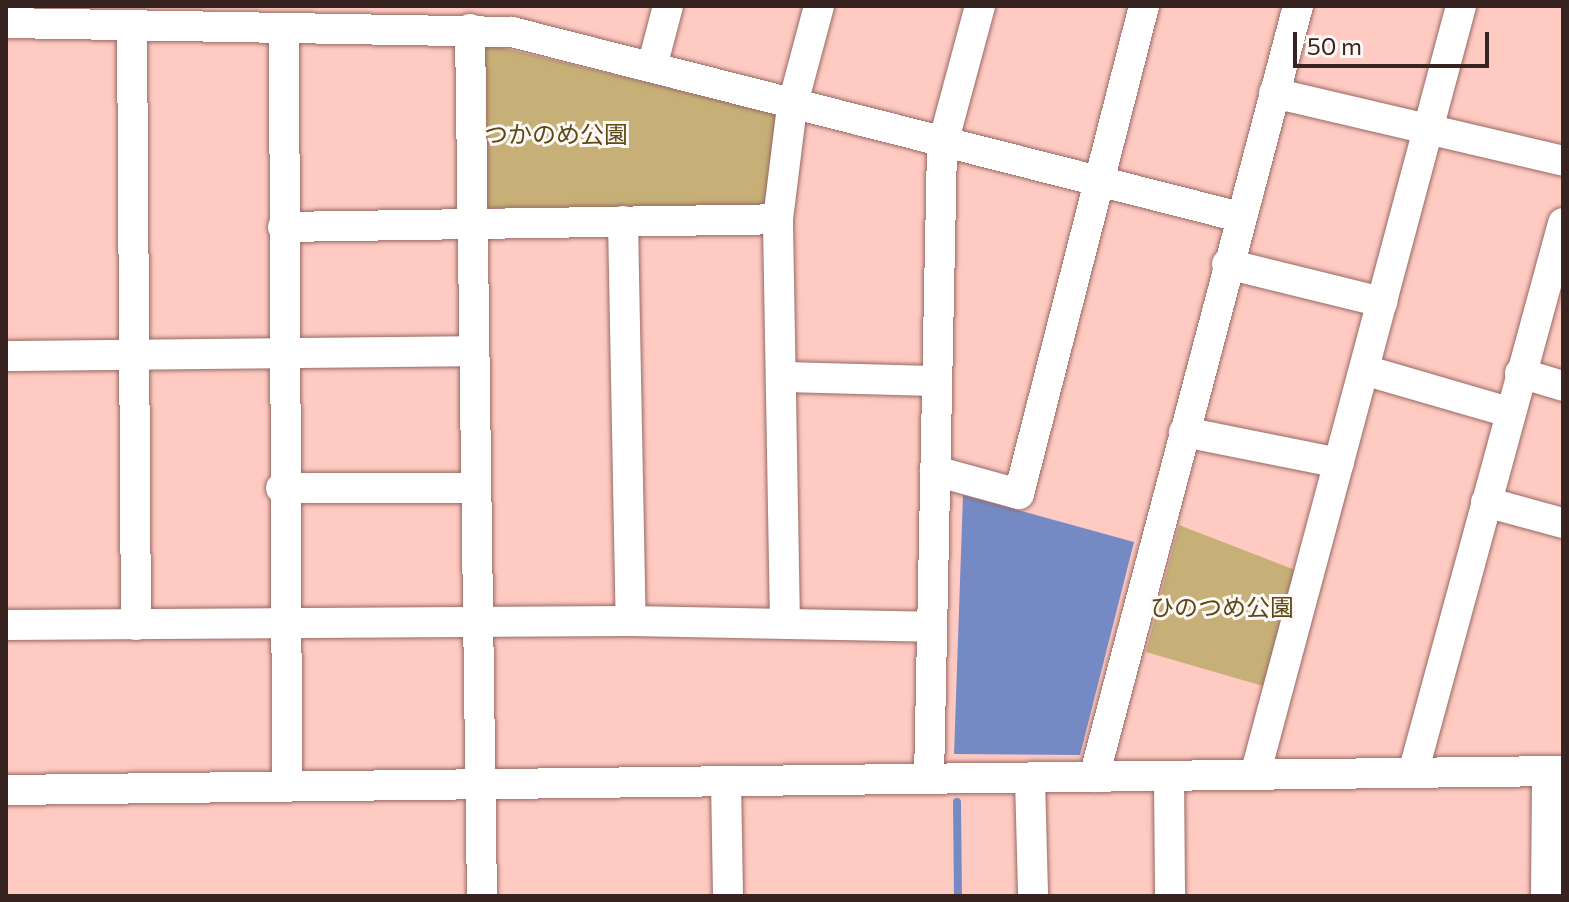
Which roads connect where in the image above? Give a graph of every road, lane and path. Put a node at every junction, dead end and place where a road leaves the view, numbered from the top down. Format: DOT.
graph roads {
  1 [pos="668,6"];
  2 [pos="819,6"];
  3 [pos="980,6"];
  4 [pos="1144,6"];
  5 [pos="1298,6"];
  6 [pos="1461,6"];
  7 [pos="6,23"];
  8 [pos="132,25"];
  9 [pos="284,28"];
  10 [pos="470,29"];
  11 [pos="652,67"];
  12 [pos="1274,93"];
  13 [pos="792,107"];
  14 [pos="1429,127"];
  15 [pos="942,147"];
  16 [pos="1563,161"];
  17 [pos="1098,176"];
  18 [pos="1240,217"];
  19 [pos="778,219"];
  20 [pos="623,221"];
  21 [pos="473,224"];
  22 [pos="283,227"];
  23 [pos="1561,242"];
  24 [pos="1227,264"];
  25 [pos="1382,302"];
  26 [pos="474,351"];
  27 [pos="282,353"];
  28 [pos="132,355"];
  29 [pos="6,356"];
  30 [pos="1364,370"];
  31 [pos="1520,373"];
  32 [pos="781,377"];
  33 [pos="937,381"];
  34 [pos="1563,386"];
  35 [pos="1509,412"];
  36 [pos="1184,432"];
  37 [pos="1339,463"];
  38 [pos="935,471"];
  39 [pos="281,488"];
  40 [pos="476,488"];
  41 [pos="1486,502"];
  42 [pos="1563,523"];
  43 [pos="631,621"];
  44 [pos="479,623"];
  45 [pos="785,624"];
  46 [pos="6,625"];
  47 [pos="136,625"];
  48 [pos="285,626"];
  49 [pos="932,627"];
  50 [pos="1555,771"];
  51 [pos="1413,773"];
  52 [pos="1255,775"];
  53 [pos="1169,776"];
  54 [pos="1094,777"];
  55 [pos="1030,778"];
  56 [pos="929,779"];
  57 [pos="726,781"];
  58 [pos="287,785"];
  59 [pos="480,785"];
  60 [pos="6,790"];
  61 [pos="482,896"];
  62 [pos="728,896"];
  63 [pos="1033,896"];
  64 [pos="1170,896"];
  65 [pos="1546,896"];
  1 -- 11 [label="street"];
  2 -- 13 [label="street"];
  3 -- 15 [label="street"];
  4 -- 17 [label="street"];
  5 -- 12 [label="street"];
  6 -- 14 [label="street"];
  7 -- 8 [label="street"];
  8 -- 9 [label="street"];
  8 -- 28 [label="street"];
  9 -- 10 [label="street"];
  9 -- 22 [label="street"];
  10 -- 11 [label="street"];
  10 -- 21 [label="street"];
  11 -- 13 [label="street"];
  12 -- 14 [label="street"];
  12 -- 18 [label="street"];
  13 -- 15 [label="street"];
  13 -- 19 [label="street"];
  14 -- 16 [label="street"];
  14 -- 25 [label="street"];
  15 -- 17 [label="street"];
  15 -- 33 [label="street"];
  17 -- 18 [label="street"];
  17 -- 38 [label="street"];
  18 -- 24 [label="street"];
  19 -- 20 [label="street"];
  19 -- 32 [label="street"];
  20 -- 21 [label="street"];
  20 -- 43 [label="street"];
  21 -- 22 [label="street"];
  21 -- 26 [label="street"];
  22 -- 27 [label="street"];
  23 -- 31 [label="street"];
  24 -- 25 [label="street"];
  24 -- 36 [label="street"];
  25 -- 30 [label="street"];
  26 -- 27 [label="street"];
  26 -- 40 [label="street"];
  27 -- 28 [label="street"];
  27 -- 39 [label="street"];
  28 -- 29 [label="street"];
  28 -- 47 [label="street"];
  30 -- 35 [label="street"];
  30 -- 37 [label="street"];
  31 -- 34 [label="street"];
  31 -- 35 [label="street"];
  32 -- 33 [label="street"];
  32 -- 45 [label="street"];
  33 -- 38 [label="street"];
  35 -- 41 [label="street"];
  36 -- 37 [label="street"];
  36 -- 54 [label="street"];
  37 -- 52 [label="street"];
  38 -- 49 [label="street"];
  39 -- 40 [label="street"];
  39 -- 48 [label="street"];
  40 -- 44 [label="street"];
  41 -- 42 [label="street"];
  41 -- 51 [label="street"];
  43 -- 44 [label="street"];
  43 -- 45 [label="street"];
  44 -- 48 [label="street"];
  44 -- 59 [label="street"];
  45 -- 49 [label="street"];
  46 -- 47 [label="street"];
  47 -- 48 [label="street"];
  48 -- 58 [label="street"];
  49 -- 56 [label="street"];
  50 -- 51 [label="street"];
  50 -- 65 [label="street"];
  51 -- 52 [label="street"];
  52 -- 53 [label="street"];
  53 -- 54 [label="street"];
  53 -- 64 [label="street"];
  54 -- 55 [label="street"];
  55 -- 56 [label="street"];
  55 -- 63 [label="street"];
  56 -- 57 [label="street"];
  57 -- 59 [label="street"];
  57 -- 62 [label="street"];
  58 -- 59 [label="street"];
  58 -- 60 [label="street"];
  59 -- 61 [label="street"];
}
